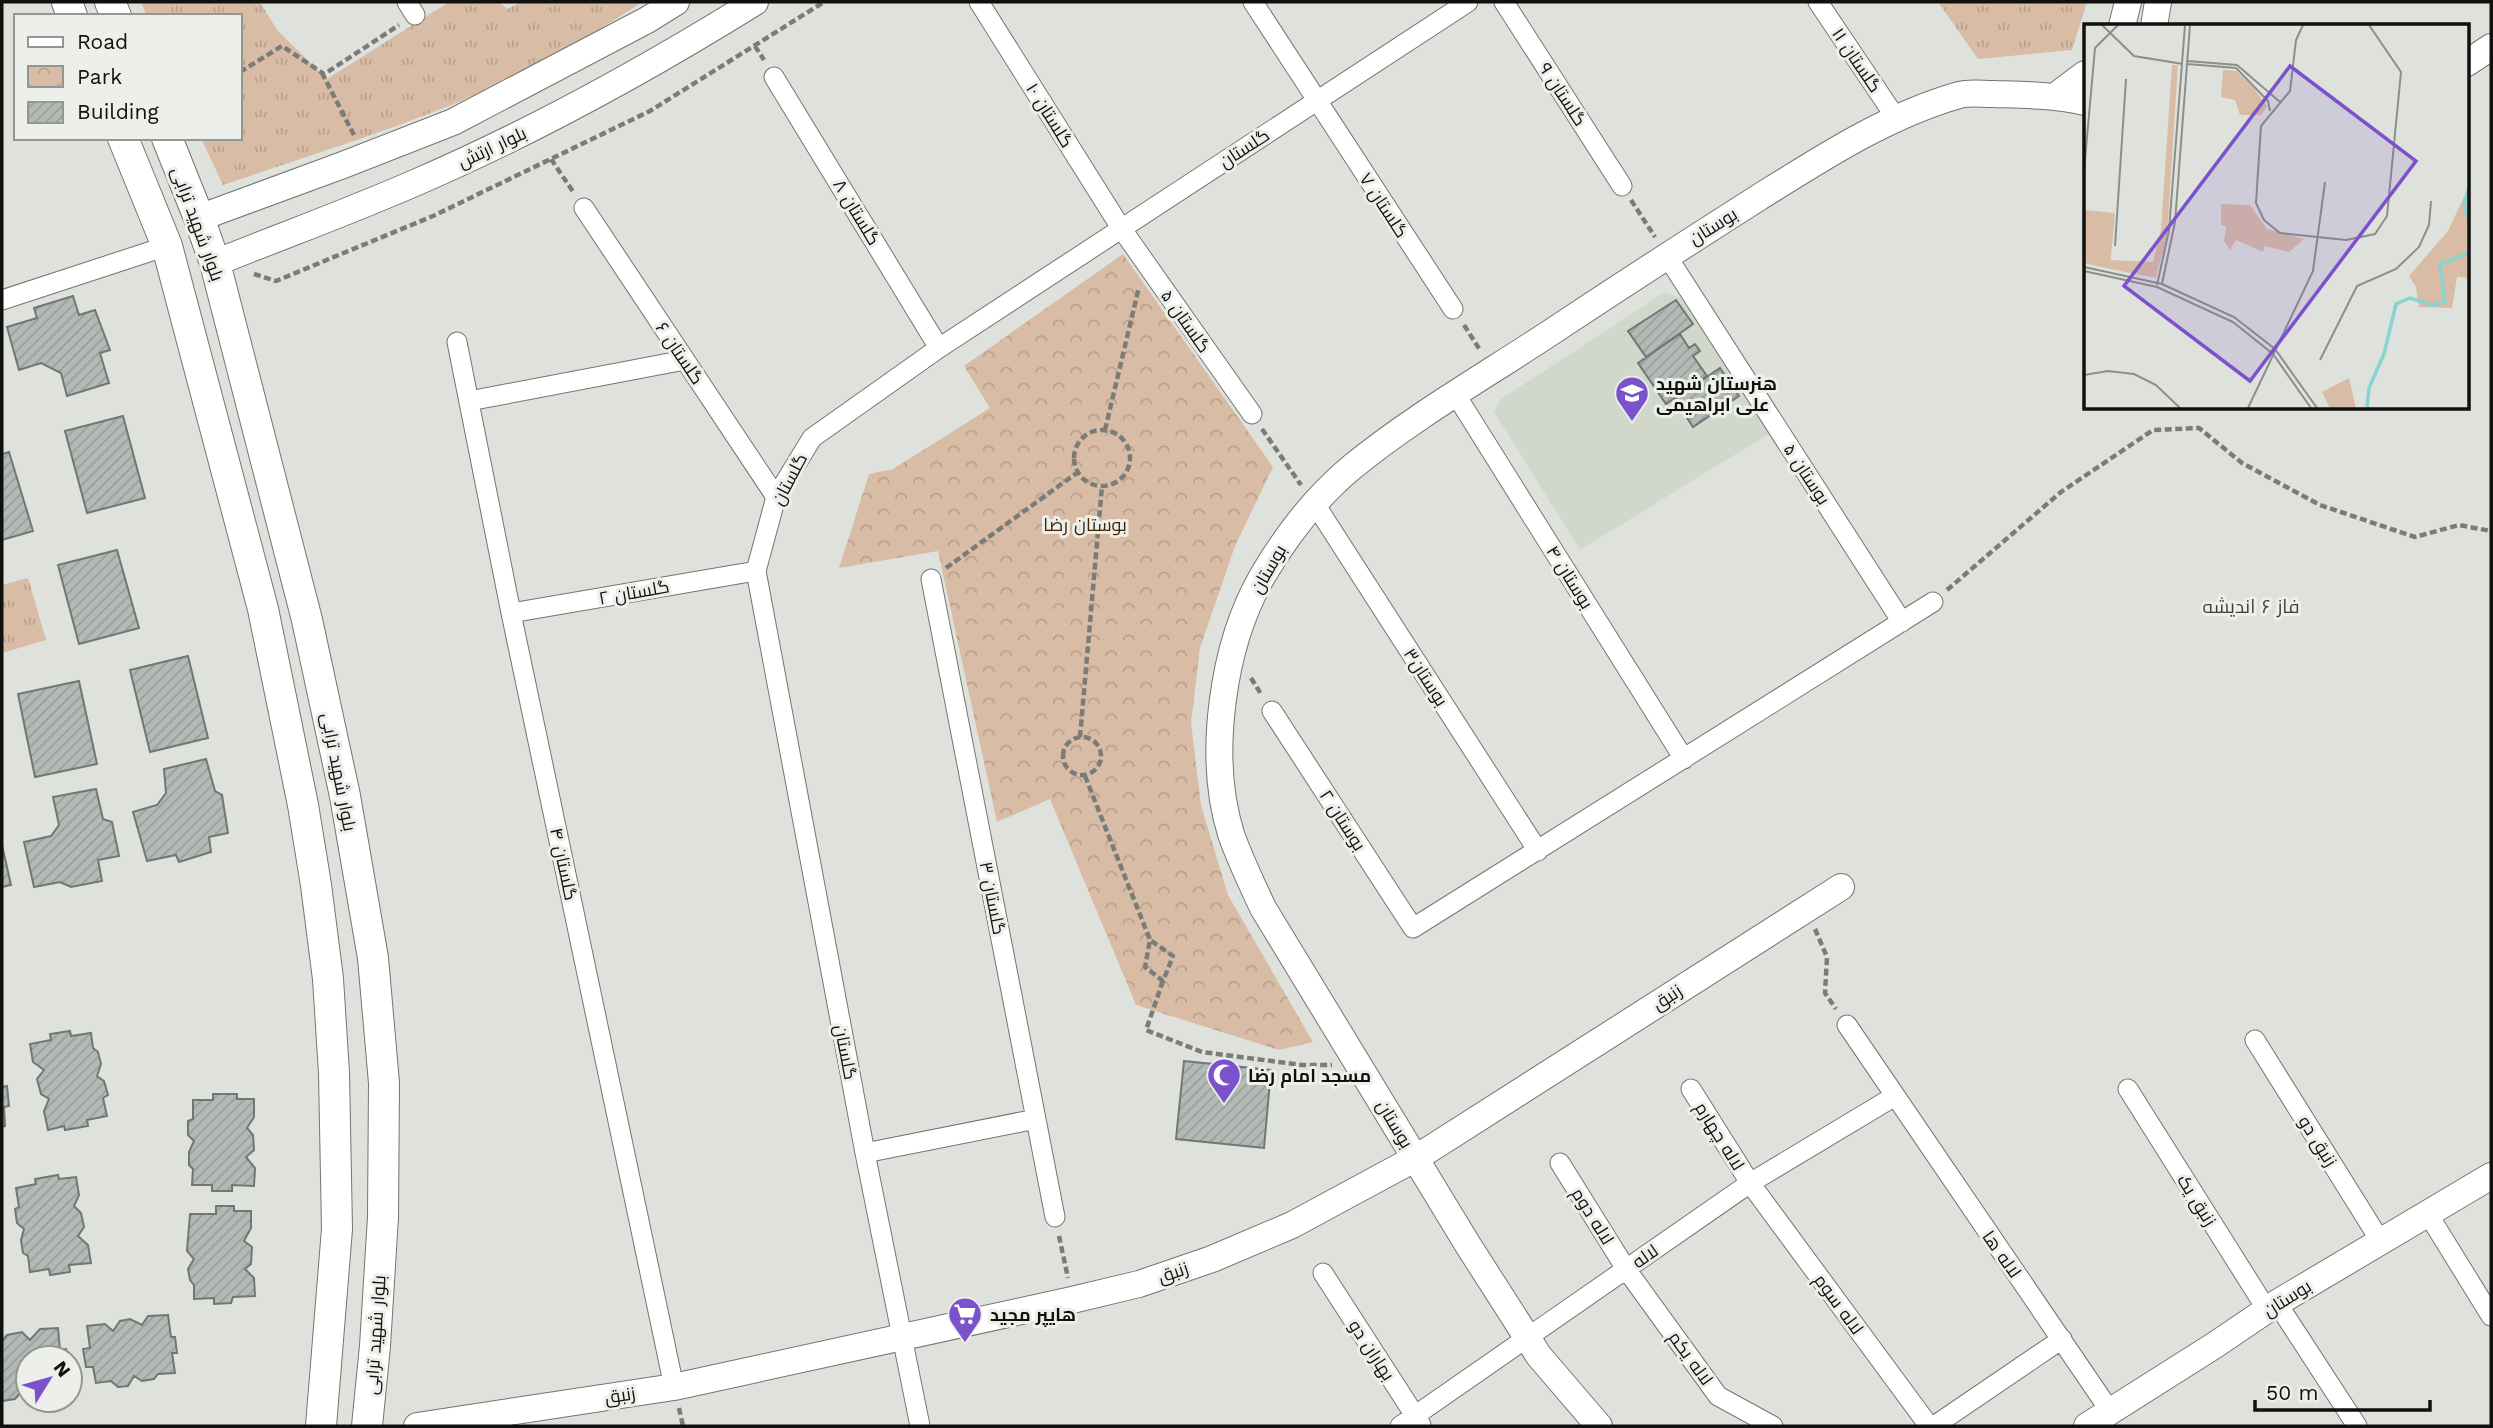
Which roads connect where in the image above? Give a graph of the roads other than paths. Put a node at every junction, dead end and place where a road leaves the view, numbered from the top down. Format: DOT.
graph roads {
  1 [pos="676,2"];
  2 [pos="755,2"];
  3 [pos="979,2"];
  4 [pos="1253,2"];
  5 [pos="1468,2"];
  6 [pos="1504,2"];
  7 [pos="1818,2"];
  8 [pos="2128,2"];
  9 [pos="2158,2"];
  10 [pos="2122,24"];
  11 [pos="2154,24"];
  12 [pos="2491,47"];
  13 [pos="2468,61"];
  14 [pos="2084,75"];
  15 [pos="774,76"];
  16 [pos="2057,96"];
  17 [pos="1316,101"];
  18 [pos="2084,102"];
  19 [pos="1896,118"];
  20 [pos="124,140"];
  21 [pos="168,140"];
  22 [pos="1622,186"];
  23 [pos="584,208"];
  24 [pos="200,218"];
  25 [pos="1121,228"];
  26 [pos="167,246"];
  27 [pos="1667,256"];
  28 [pos="215,262"];
  29 [pos="2,300"];
  30 [pos="1453,309"];
  31 [pos="457,342"];
  32 [pos="939,348"];
  33 [pos="685,360"];
  34 [pos="1456,395"];
  35 [pos="468,401"];
  36 [pos="1252,414"];
  37 [pos="776,497"];
  38 [pos="1314,504"];
  39 [pos="756,571"];
  40 [pos="931,579"];
  41 [pos="1933,603"];
  42 [pos="511,613"];
  43 [pos="1902,622"];
  44 [pos="1272,711"];
  45 [pos="1684,759"];
  46 [pos="1538,850"];
  47 [pos="1841,887"];
  48 [pos="1847,1025"];
  49 [pos="2255,1040"];
  50 [pos="1691,1089"];
  51 [pos="2128,1089"];
  52 [pos="1895,1096"];
  53 [pos="1035,1119"];
  54 [pos="865,1153"];
  55 [pos="1416,1158"];
  56 [pos="1560,1163"];
  57 [pos="2491,1176"];
  58 [pos="1749,1182"];
  59 [pos="2428,1214"];
  60 [pos="1055,1217"];
  61 [pos="2381,1242"];
  62 [pos="1626,1269"];
  63 [pos="1323,1273"];
  64 [pos="2272,1306"];
  65 [pos="2491,1316"];
  66 [pos="903,1335"];
  67 [pos="1527,1338"];
  68 [pos="2062,1339"];
  69 [pos="674,1387"];
  70 [pos="2110,1411"];
  71 [pos="1412,1423"];
  72 [pos="321,1426"];
  73 [pos="367,1426"];
  74 [pos="416,1426"];
  75 [pos="920,1426"];
  76 [pos="1599,1426"];
  77 [pos="1773,1426"];
  78 [pos="1932,1426"];
  79 [pos="2087,1426"];
  80 [pos="2357,1426"];
  1 -- 24 [label="street"];
  2 -- 28 [label="street, بلوار ارتش"];
  3 -- 25 [label="street, گلستان ۱۰"];
  4 -- 17 [label="street, گلستان ۷"];
  5 -- 17 [label="street, گلستان"];
  6 -- 22 [label="street, گلستان ۹"];
  7 -- 19 [label="street, گلستان ۱۱"];
  8 -- 10 [label="street"];
  9 -- 11 [label="street"];
  12 -- 13 [label="street"];
  14 -- 16 [label="street"];
  15 -- 32 [label="street, گلستان ۸"];
  16 -- 18 [label="street, بوستان"];
  16 -- 19 [label="street, بوستان"];
  17 -- 25 [label="street, گلستان"];
  17 -- 30 [label="street, گلستان ۷"];
  19 -- 27 [label="street, بوستان"];
  20 -- 26 [label="main road, بلوار شهید ترابی"];
  21 -- 24 [label="main road, بلوار شهید ترابی"];
  23 -- 33 [label="street, گلستان ۶"];
  24 -- 26 [label="main road"];
  24 -- 28 [label="main road, بلوار شهید ترابی"];
  25 -- 32 [label="street, گلستان"];
  25 -- 36 [label="street, گلستان ۵"];
  26 -- 28 [label="main road"];
  26 -- 29 [label="street"];
  26 -- 72 [label="main road, بلوار شهید ترابی"];
  27 -- 34 [label="street, بوستان"];
  27 -- 43 [label="street, بوستان ۵"];
  28 -- 73 [label="main road, بلوار شهید ترابی"];
  31 -- 35 [label="street, گلستان ۴"];
  32 -- 37 [label="street, گلستان"];
  33 -- 35 [label="street"];
  33 -- 37 [label="street, گلستان ۶"];
  34 -- 38 [label="street, بوستان"];
  34 -- 45 [label="street, بوستان ۴"];
  35 -- 42 [label="street, گلستان ۴"];
  37 -- 39 [label="street, گلستان"];
  38 -- 46 [label="street, بوستان۳"];
  38 -- 55 [label="street, بوستان"];
  39 -- 42 [label="street, گلستان ۲"];
  39 -- 54 [label="street, گلستان"];
  40 -- 53 [label="street, گلستان ۳"];
  41 -- 43 [label="street"];
  42 -- 69 [label="street, گلستان ۴"];
  43 -- 45 [label="street"];
  44 -- 46 [label="street, بوستان ۲"];
  45 -- 46 [label="street"];
  47 -- 55 [label="street, زنبق"];
  48 -- 52 [label="street"];
  49 -- 61 [label="street, زنبق دو"];
  50 -- 58 [label="street, لاله چهارم"];
  51 -- 64 [label="street, زنبق یک"];
  52 -- 58 [label="street, لاله"];
  52 -- 68 [label="street, لاله ها"];
  53 -- 54 [label="street"];
  53 -- 60 [label="street, گلستان ۳"];
  54 -- 66 [label="street, گلستان"];
  55 -- 66 [label="street, زنبق"];
  55 -- 67 [label="street, بوستان"];
  56 -- 62 [label="street, لاله دوم"];
  57 -- 59 [label="street, بوستان"];
  58 -- 62 [label="street, لاله"];
  58 -- 78 [label="street, لاله سوم"];
  59 -- 61 [label="street, بوستان"];
  59 -- 65 [label="street"];
  61 -- 64 [label="street, بوستان"];
  62 -- 67 [label="street, لاله"];
  62 -- 77 [label="street, لاله یکم"];
  63 -- 71 [label="street, بهاران دو"];
  64 -- 70 [label="street, بوستان"];
  64 -- 80 [label="street, زنبق یک"];
  66 -- 69 [label="street, زنبق"];
  66 -- 75 [label="street, گلستان"];
  67 -- 71 [label="street, لاله"];
  67 -- 76 [label="street, بوستان"];
  68 -- 70 [label="street, لاله ها"];
  68 -- 78 [label="street"];
  69 -- 74 [label="street, زنبق"];
  70 -- 79 [label="street, بوستان"];
}
